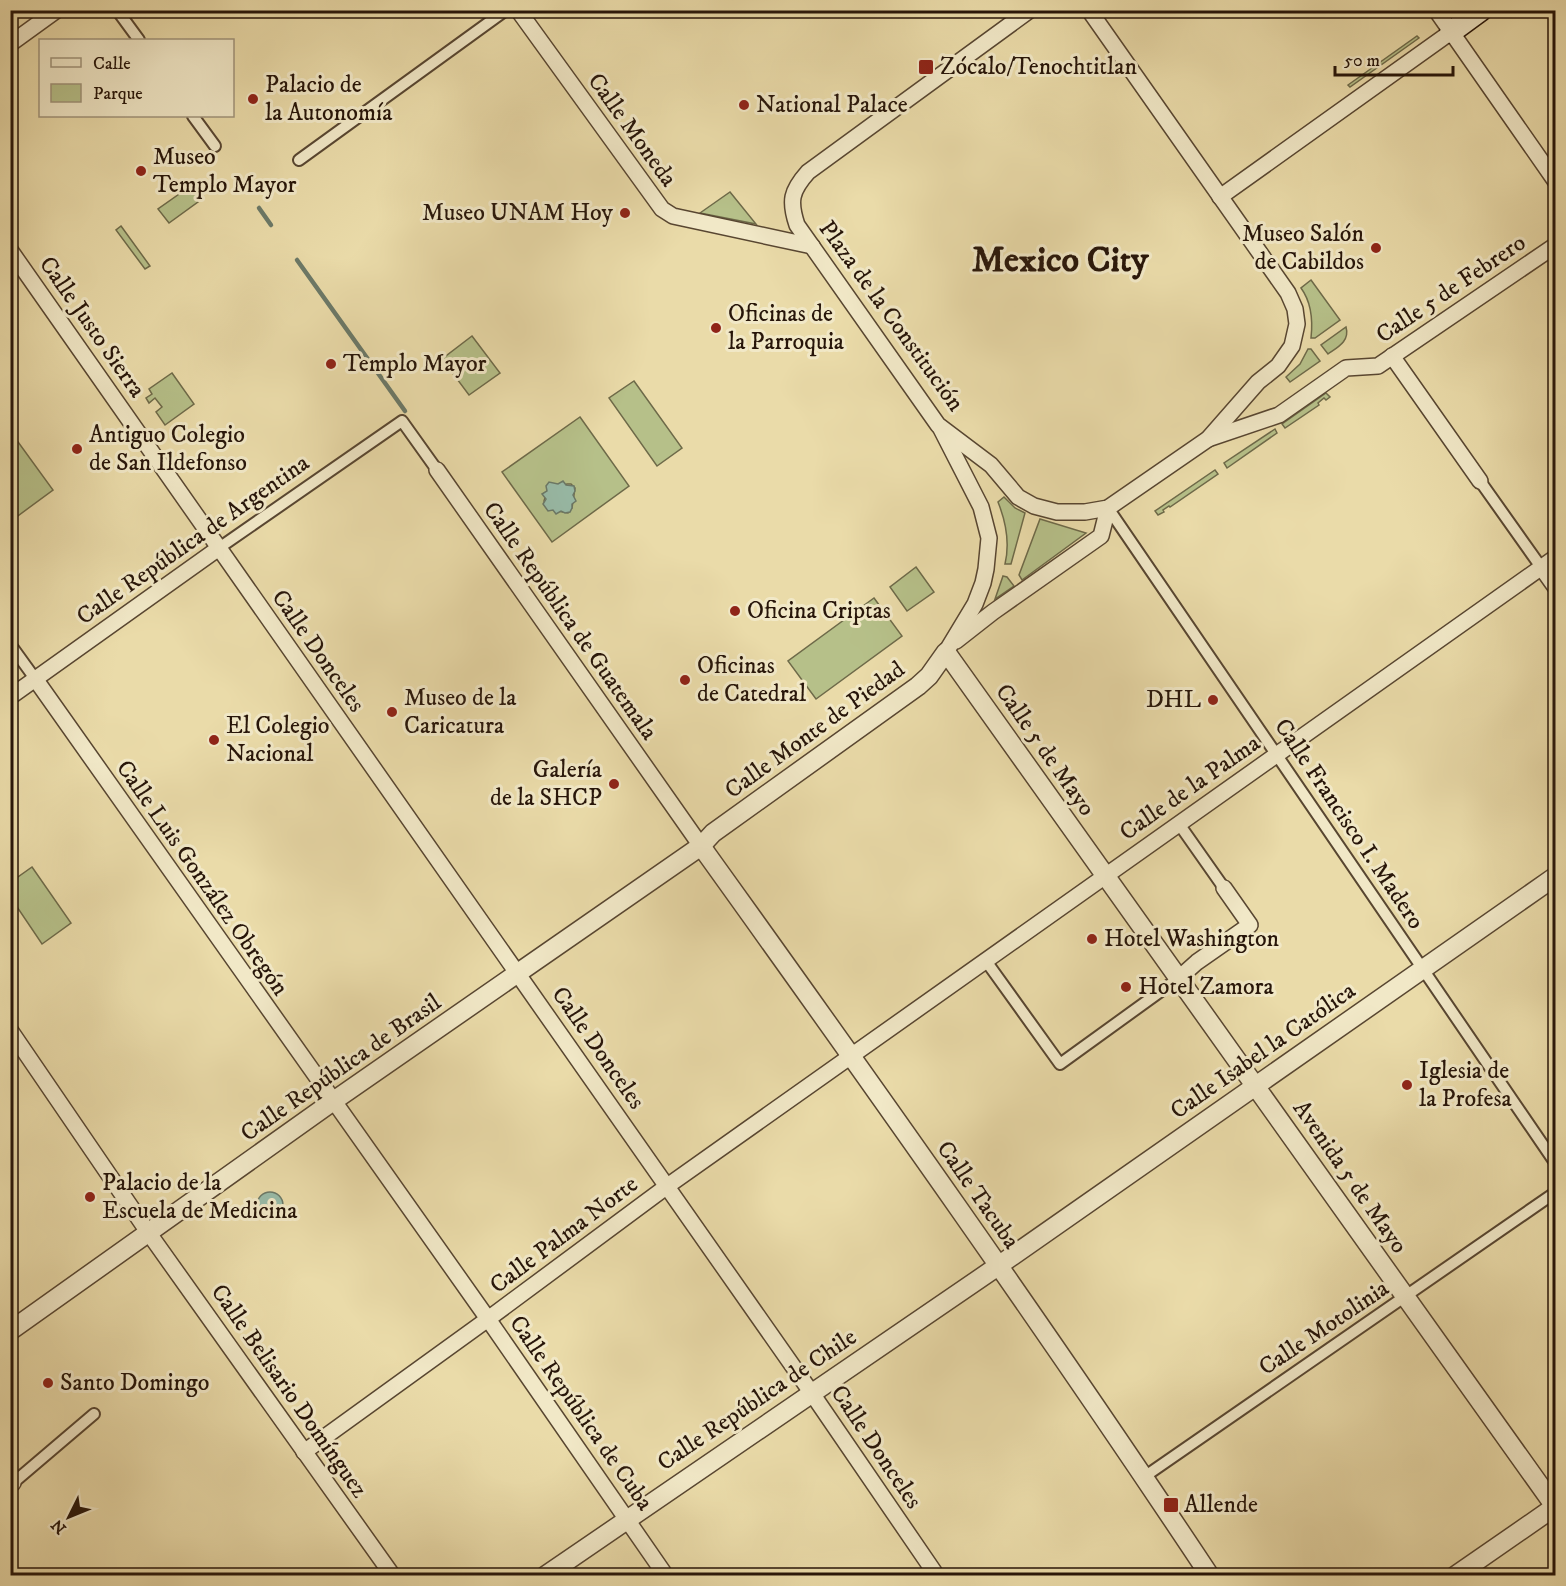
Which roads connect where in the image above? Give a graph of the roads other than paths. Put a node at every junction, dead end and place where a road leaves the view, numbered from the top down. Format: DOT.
graph roads {
  1 [pos="57,10"];
  2 [pos="117,10"];
  3 [pos="506,10"];
  4 [pos="518,10"];
  5 [pos="1030,10"];
  6 [pos="1089,10"];
  7 [pos="1436,10"];
  8 [pos="1481,10"];
  9 [pos="1451,32"];
  10 [pos="138,39"];
  11 [pos="10,44"];
  12 [pos="194,117"];
  13 [pos="215,146"];
  14 [pos="299,160"];
  15 [pos="1556,182"];
  16 [pos="1220,197"];
  17 [pos="1556,245"];
  18 [pos="812,246"];
  19 [pos="10,250"];
  20 [pos="1392,356"];
  21 [pos="402,421"];
  22 [pos="938,425"];
  23 [pos="1208,439"];
  24 [pos="437,470"];
  25 [pos="1480,481"];
  26 [pos="1108,508"];
  27 [pos="219,548"];
  28 [pos="1556,557"];
  29 [pos="1541,567"];
  30 [pos="1556,588"];
  31 [pos="10,644"];
  32 [pos="946,652"];
  33 [pos="36,680"];
  34 [pos="10,698"];
  35 [pos="1276,755"];
  36 [pos="1179,824"];
  37 [pos="701,846"];
  38 [pos="1105,875"];
  39 [pos="1556,876"];
  40 [pos="1224,888"];
  41 [pos="986,961"];
  42 [pos="1423,969"];
  43 [pos="519,974"];
  44 [pos="1179,978"];
  45 [pos="10,1030"];
  46 [pos="851,1056"];
  47 [pos="1255,1086"];
  48 [pos="332,1102"];
  49 [pos="1556,1164"];
  50 [pos="666,1187"];
  51 [pos="1556,1192"];
  52 [pos="148,1232"];
  53 [pos="998,1266"];
  54 [pos="1406,1298"];
  55 [pos="488,1320"];
  56 [pos="10,1331"];
  57 [pos="811,1392"];
  58 [pos="94,1414"];
  59 [pos="304,1452"];
  60 [pos="1144,1477"];
  61 [pos="12,1484"];
  62 [pos="1555,1507"];
  63 [pos="627,1519"];
  64 [pos="393,1575"];
  65 [pos="545,1575"];
  66 [pos="666,1575"];
  67 [pos="937,1575"];
  68 [pos="1210,1575"];
  69 [pos="1455,1575"];
  1 -- 11 [label="street"];
  2 -- 10 [label="street"];
  3 -- 14 [label="street"];
  4 -- 18 [label="street, Calle Moneda"];
  5 -- 18 [label="street, Plaza de la Constitución"];
  6 -- 16 [label="street, Plaza de la Constitución"];
  7 -- 9 [label="street"];
  8 -- 9 [label="main road"];
  9 -- 15 [label="street"];
  9 -- 16 [label="street"];
  12 -- 13 [label="street"];
  16 -- 23 [label="street, Plaza de la Constitución"];
  17 -- 20 [label="street, Calle 5 de Febrero"];
  18 -- 22 [label="street, Plaza de la Constitución"];
  19 -- 27 [label="street, Calle Justo Sierra"];
  20 -- 23 [label="street, Calle 5 de Febrero"];
  20 -- 25 [label="street"];
  21 -- 24 [label="street, Calle República de Guatemala"];
  21 -- 27 [label="street, Calle República de Argentina"];
  22 -- 26 [label="street, Plaza de la Constitución"];
  22 -- 32 [label="street"];
  23 -- 26 [label="street, Plaza de la Constitución"];
  24 -- 37 [label="street, Calle República de Guatemala"];
  25 -- 29 [label="street"];
  26 -- 32 [label="street, Calle Monte de Piedad"];
  26 -- 35 [label="street, Calle Francisco I. Madero"];
  27 -- 33 [label="street, Calle República de Argentina"];
  27 -- 43 [label="street, Calle Donceles"];
  28 -- 29 [label="street, Calle de la Palma"];
  29 -- 30 [label="street"];
  29 -- 35 [label="street, Calle de la Palma"];
  31 -- 33 [label="street"];
  32 -- 37 [label="street, Calle Monte de Piedad"];
  32 -- 38 [label="street, Calle 5 de Mayo"];
  33 -- 34 [label="street, Calle República de Argentina"];
  33 -- 48 [label="street, Calle Luis González Obregón"];
  35 -- 36 [label="street, Calle de la Palma"];
  35 -- 42 [label="street, Calle Francisco I. Madero"];
  36 -- 38 [label="street, Calle de la Palma"];
  36 -- 40 [label="street"];
  37 -- 43 [label="street, Calle República de Brasil"];
  37 -- 46 [label="street, Calle Tacuba"];
  38 -- 41 [label="street, Calle de la Palma"];
  38 -- 44 [label="street, Avenida 5 de Mayo"];
  39 -- 42 [label="street, Calle Isabel la Católica"];
  40 -- 44 [label="street"];
  41 -- 44 [label="street"];
  41 -- 46 [label="street, Calle de la Palma"];
  42 -- 47 [label="street, Calle Isabel la Católica"];
  42 -- 49 [label="street, Calle Francisco I. Madero"];
  43 -- 48 [label="street, Calle República de Brasil"];
  43 -- 50 [label="street, Calle Donceles"];
  44 -- 47 [label="street, Avenida 5 de Mayo"];
  45 -- 52 [label="street, Calle Belisario Domínguez"];
  46 -- 50 [label="street, Calle Palma Norte"];
  46 -- 53 [label="street, Calle Tacuba"];
  47 -- 53 [label="street, Calle Isabel la Católica"];
  47 -- 54 [label="street, Avenida 5 de Mayo"];
  48 -- 52 [label="street, Calle República de Brasil"];
  48 -- 55 [label="street, Calle República de Cuba"];
  50 -- 55 [label="street, Calle Palma Norte"];
  50 -- 57 [label="street, Calle Donceles"];
  51 -- 54 [label="street, Calle Motolinia"];
  52 -- 56 [label="street, Calle República de Brasil"];
  52 -- 59 [label="street, Calle Belisario Domínguez"];
  53 -- 57 [label="street, Calle República de Chile"];
  53 -- 60 [label="street, Calle Tacuba"];
  54 -- 60 [label="street, Calle Motolinia"];
  54 -- 62 [label="street, Avenida 5 de Mayo"];
  55 -- 59 [label="street, Calle Palma Norte"];
  55 -- 63 [label="street, Calle República de Cuba"];
  57 -- 63 [label="street, Calle República de Chile"];
  57 -- 67 [label="street, Calle Donceles"];
  58 -- 61 [label="street"];
  59 -- 64 [label="street, Calle Belisario Domínguez"];
  60 -- 68 [label="street, Calle Tacuba"];
  62 -- 69 [label="street"];
  63 -- 65 [label="street, Calle República de Chile"];
  63 -- 66 [label="street, Calle República de Cuba"];
}
